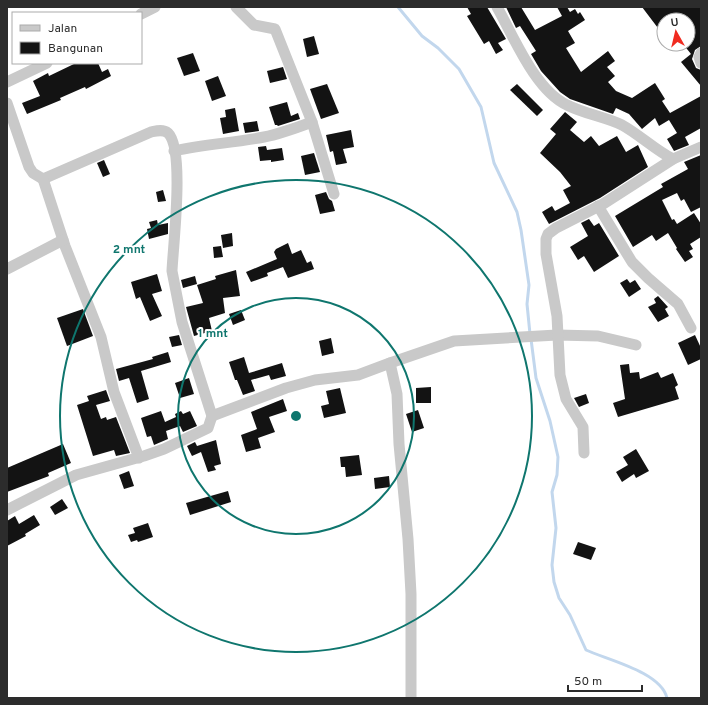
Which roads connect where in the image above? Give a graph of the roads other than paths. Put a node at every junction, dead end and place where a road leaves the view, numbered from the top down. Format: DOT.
graph roads {
  1 [pos="155,7"];
  2 [pos="236,7"];
  3 [pos="497,7"];
  4 [pos="142,14"];
  5 [pos="701,54"];
  6 [pos="701,63"];
  7 [pos="45,64"];
  8 [pos="7,82"];
  9 [pos="7,104"];
  10 [pos="312,122"];
  11 [pos="701,146"];
  12 [pos="174,151"];
  13 [pos="673,159"];
  14 [pos="44,179"];
  15 [pos="334,194"];
  16 [pos="598,206"];
  17 [pos="63,240"];
  18 [pos="7,269"];
  19 [pos="691,328"];
  20 [pos="557,335"];
  21 [pos="636,345"];
  22 [pos="390,363"];
  23 [pos="212,416"];
  24 [pos="584,453"];
  25 [pos="139,458"];
  26 [pos="7,510"];
  27 [pos="411,698"];
  1 -- 4 [label="street"];
  2 -- 10 [label="street"];
  3 -- 13 [label="street"];
  5 -- 6 [label="street"];
  7 -- 8 [label="street"];
  9 -- 14 [label="street"];
  10 -- 12 [label="street"];
  10 -- 15 [label="street"];
  11 -- 13 [label="street"];
  12 -- 14 [label="street"];
  12 -- 23 [label="street"];
  13 -- 16 [label="street"];
  14 -- 17 [label="street"];
  16 -- 19 [label="street"];
  16 -- 20 [label="street"];
  17 -- 18 [label="street"];
  17 -- 25 [label="street"];
  20 -- 21 [label="street"];
  20 -- 22 [label="street"];
  20 -- 24 [label="street"];
  22 -- 23 [label="street"];
  22 -- 27 [label="street"];
  23 -- 25 [label="street"];
  25 -- 26 [label="street"];
}
